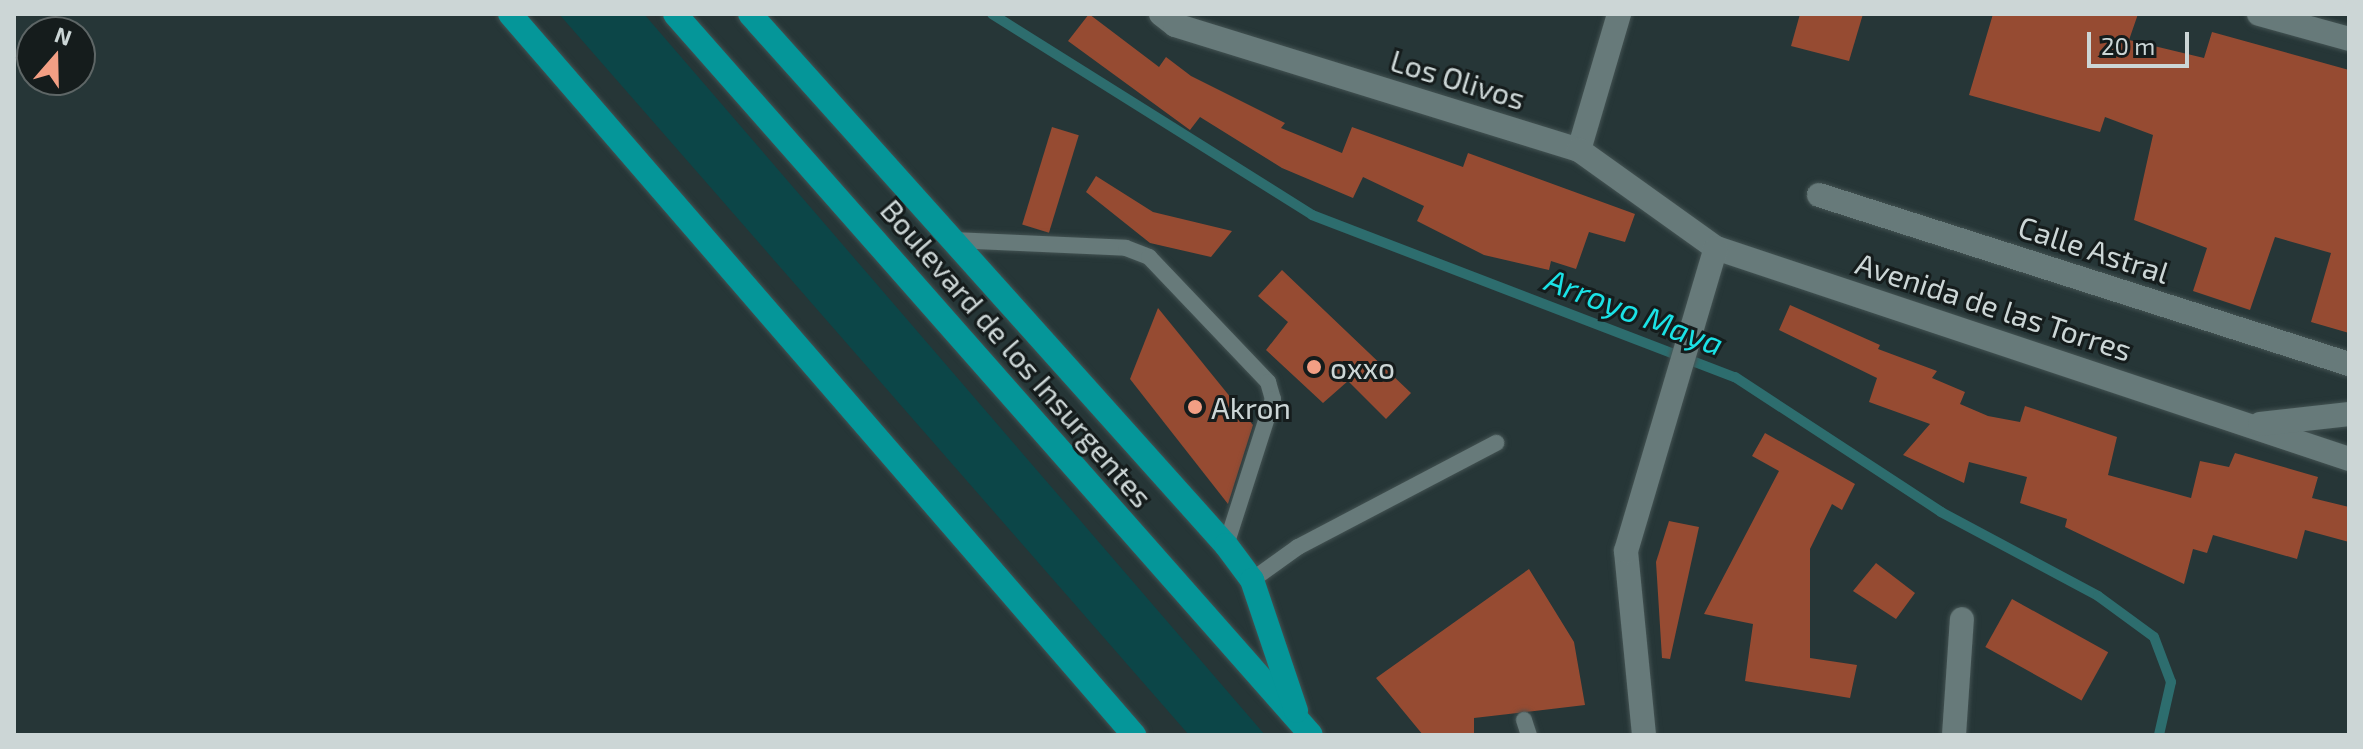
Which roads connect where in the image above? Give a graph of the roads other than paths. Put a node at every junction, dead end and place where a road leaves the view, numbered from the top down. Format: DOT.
graph roads {
  1 [pos="510,14"];
  2 [pos="675,14"];
  3 [pos="750,14"];
  4 [pos="1161,14"];
  5 [pos="1619,14"];
  6 [pos="2259,14"];
  7 [pos="2349,39"];
  8 [pos="1579,150"];
  9 [pos="1819,195"];
  10 [pos="953,240"];
  11 [pos="1716,248"];
  12 [pos="2349,364"];
  13 [pos="2349,414"];
  14 [pos="2252,425"];
  15 [pos="1496,443"];
  16 [pos="2349,459"];
  17 [pos="1226,545"];
  18 [pos="1252,580"];
  19 [pos="1962,619"];
  20 [pos="1305,728"];
  21 [pos="1134,735"];
  22 [pos="1644,735"];
  23 [pos="1954,735"];
  1 -- 21 [label="highway"];
  2 -- 20 [label="highway, Boulevard de los Insurgentes"];
  3 -- 10 [label="highway"];
  4 -- 8 [label="street, Los Olivos"];
  5 -- 8 [label="street"];
  6 -- 7 [label="street"];
  8 -- 11 [label="street, Los Olivos"];
  9 -- 12 [label="street, Calle Astral"];
  10 -- 17 [label="highway"];
  10 -- 17 [label="lane"];
  11 -- 14 [label="street, Avenida de las Torres"];
  11 -- 22 [label="street"];
  13 -- 14 [label="street, Avenida de las Torres"];
  14 -- 16 [label="street, Avenida de las Torres"];
  15 -- 18 [label="lane"];
  17 -- 18 [label="highway"];
  18 -- 20 [label="highway"];
  19 -- 23 [label="street"];
}
